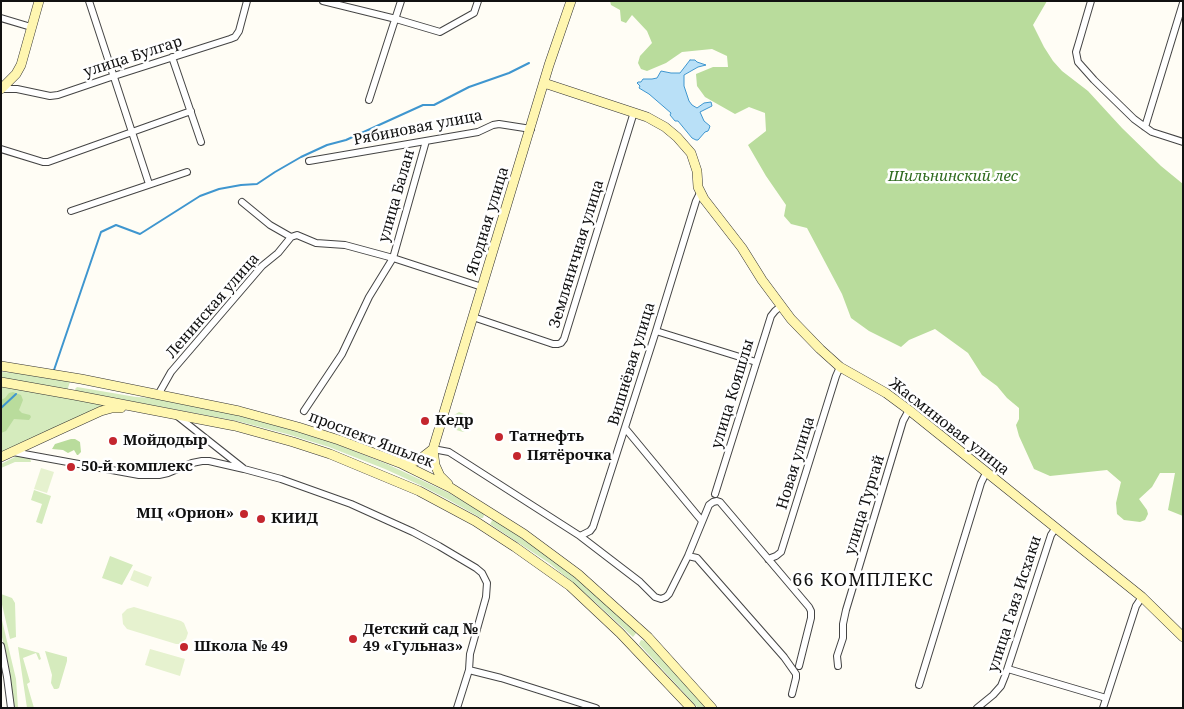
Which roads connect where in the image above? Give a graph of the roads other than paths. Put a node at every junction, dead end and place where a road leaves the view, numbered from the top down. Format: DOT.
graph roads {
  1 [pos="39,1"];
  2 [pos="89,1"];
  3 [pos="247,1"];
  4 [pos="323,1"];
  5 [pos="401,1"];
  6 [pos="478,1"];
  7 [pos="571,1"];
  8 [pos="1091,1"];
  9 [pos="1183,3"];
  10 [pos="1,18"];
  11 [pos="396,19"];
  12 [pos="31,27"];
  13 [pos="172,57"];
  14 [pos="114,76"];
  15 [pos="544,83"];
  16 [pos="1,89"];
  17 [pos="369,100"];
  18 [pos="191,111"];
  19 [pos="634,112"];
  20 [pos="1145,127"];
  21 [pos="531,129"];
  22 [pos="133,131"];
  23 [pos="426,141"];
  24 [pos="200,142"];
  25 [pos="1183,142"];
  26 [pos="1,149"];
  27 [pos="309,162"];
  28 [pos="187,172"];
  29 [pos="150,184"];
  30 [pos="700,193"];
  31 [pos="242,202"];
  32 [pos="71,211"];
  33 [pos="291,237"];
  34 [pos="393,258"];
  35 [pos="482,287"];
  36 [pos="781,306"];
  37 [pos="473,317"];
  38 [pos="656,330"];
  39 [pos="756,362"];
  40 [pos="1,366"];
  41 [pos="840,368"];
  42 [pos="81,379"];
  43 [pos="1,382"];
  44 [pos="74,395"];
  45 [pos="158,395"];
  46 [pos="136,407"];
  47 [pos="909,410"];
  48 [pos="304,411"];
  49 [pos="174,414"];
  50 [pos="625,428"];
  51 [pos="433,449"];
  52 [pos="12,452"];
  53 [pos="1,457"];
  54 [pos="400,463"];
  55 [pos="244,468"];
  56 [pos="986,473"];
  57 [pos="451,488"];
  58 [pos="715,494"];
  59 [pos="484,509"];
  60 [pos="476,521"];
  61 [pos="702,521"];
  62 [pos="1055,529"];
  63 [pos="580,536"];
  64 [pos="688,556"];
  65 [pos="768,560"];
  66 [pos="1142,597"];
  67 [pos="648,637"];
  68 [pos="1183,637"];
  69 [pos="1,646"];
  70 [pos="634,648"];
  71 [pos="799,666"];
  72 [pos="838,666"];
  73 [pos="1008,668"];
  74 [pos="469,670"];
  75 [pos="920,685"];
  76 [pos="792,694"];
  77 [pos="1106,698"];
  78 [pos="11,708"];
  79 [pos="457,708"];
  80 [pos="596,708"];
  81 [pos="691,708"];
  82 [pos="712,708"];
  83 [pos="976,708"];
  84 [pos="1103,708"];
  1 -- 12 [label="main road"];
  2 -- 14 [label="street"];
  3 -- 13 [label="street, улица Булгар"];
  4 -- 11 [label="street"];
  5 -- 11 [label="street"];
  6 -- 11 [label="street"];
  7 -- 15 [label="main road, Ягодная улица"];
  8 -- 20 [label="street"];
  9 -- 20 [label="street"];
  10 -- 12 [label="street"];
  11 -- 17 [label="street"];
  12 -- 16 [label="main road"];
  13 -- 14 [label="street, улица Булгар"];
  13 -- 18 [label="street"];
  14 -- 16 [label="street, улица Булгар"];
  14 -- 22 [label="street"];
  15 -- 19 [label="main road, Жасминовая улица"];
  15 -- 21 [label="main road, Ягодная улица"];
  18 -- 22 [label="street"];
  18 -- 24 [label="street"];
  19 -- 30 [label="main road, Жасминовая улица"];
  19 -- 37 [label="street, Земляничная улица"];
  20 -- 25 [label="street"];
  21 -- 23 [label="street, Рябиновая улица"];
  21 -- 35 [label="main road, Ягодная улица"];
  22 -- 26 [label="street"];
  22 -- 29 [label="street"];
  23 -- 27 [label="street, Рябиновая улица"];
  23 -- 34 [label="street, улица Балан"];
  28 -- 29 [label="street"];
  29 -- 32 [label="street"];
  30 -- 36 [label="main road, Жасминовая улица"];
  30 -- 38 [label="street, Вишнёвая улица"];
  31 -- 33 [label="street"];
  33 -- 34 [label="street"];
  33 -- 45 [label="street, Ленинская улица"];
  34 -- 35 [label="street"];
  34 -- 48 [label="street, улица Балан"];
  35 -- 37 [label="main road, Ягодная улица"];
  36 -- 39 [label="street, улица Кояшлы"];
  36 -- 41 [label="main road, Жасминовая улица"];
  37 -- 51 [label="main road, Ягодная улица"];
  38 -- 39 [label="street"];
  38 -- 50 [label="street, Вишнёвая улица"];
  39 -- 58 [label="street, улица Кояшлы"];
  40 -- 42 [label="main road, проспект Яшьлек"];
  41 -- 47 [label="main road, Жасминовая улица"];
  41 -- 65 [label="street, Новая улица"];
  42 -- 44 [label="main road"];
  42 -- 45 [label="main road, проспект Яшьлек"];
  43 -- 44 [label="main road, проспект Яшьлек"];
  44 -- 46 [label="main road, проспект Яшьлек"];
  45 -- 54 [label="main road, проспект Яшьлек"];
  46 -- 49 [label="main road, проспект Яшьлек"];
  46 -- 52 [label="main road"];
  47 -- 56 [label="main road, Жасминовая улица"];
  47 -- 72 [label="street, улица Тургай"];
  49 -- 55 [label="street"];
  49 -- 60 [label="main road, проспект Яшьлек"];
  50 -- 61 [label="street"];
  50 -- 63 [label="street, Вишнёвая улица"];
  51 -- 54 [label="main road"];
  51 -- 57 [label="main road"];
  51 -- 63 [label="street"];
  52 -- 53 [label="main road"];
  52 -- 55 [label="street"];
  54 -- 57 [label="main road, проспект Яшьлек"];
  55 -- 74 [label="street"];
  56 -- 62 [label="main road, Жасминовая улица"];
  56 -- 75 [label="street"];
  57 -- 59 [label="main road, проспект Яшьлек"];
  59 -- 60 [label="main road"];
  59 -- 67 [label="main road, проспект Яшьлек"];
  60 -- 70 [label="main road, проспект Яшьлек"];
  61 -- 64 [label="street"];
  61 -- 65 [label="street"];
  62 -- 66 [label="main road, Жасминовая улица"];
  62 -- 73 [label="street, улица Гаяз Исхаки"];
  63 -- 64 [label="street"];
  64 -- 76 [label="street"];
  65 -- 71 [label="street"];
  66 -- 68 [label="main road, Жасминовая улица"];
  66 -- 77 [label="street"];
  67 -- 70 [label="main road"];
  67 -- 82 [label="main road, проспект Яшьлек"];
  69 -- 78 [label="street"];
  70 -- 81 [label="main road, проспект Яшьлек"];
  73 -- 77 [label="street"];
  73 -- 83 [label="street, улица Гаяз Исхаки"];
  74 -- 79 [label="street"];
  74 -- 80 [label="street"];
  77 -- 84 [label="street"];
}
